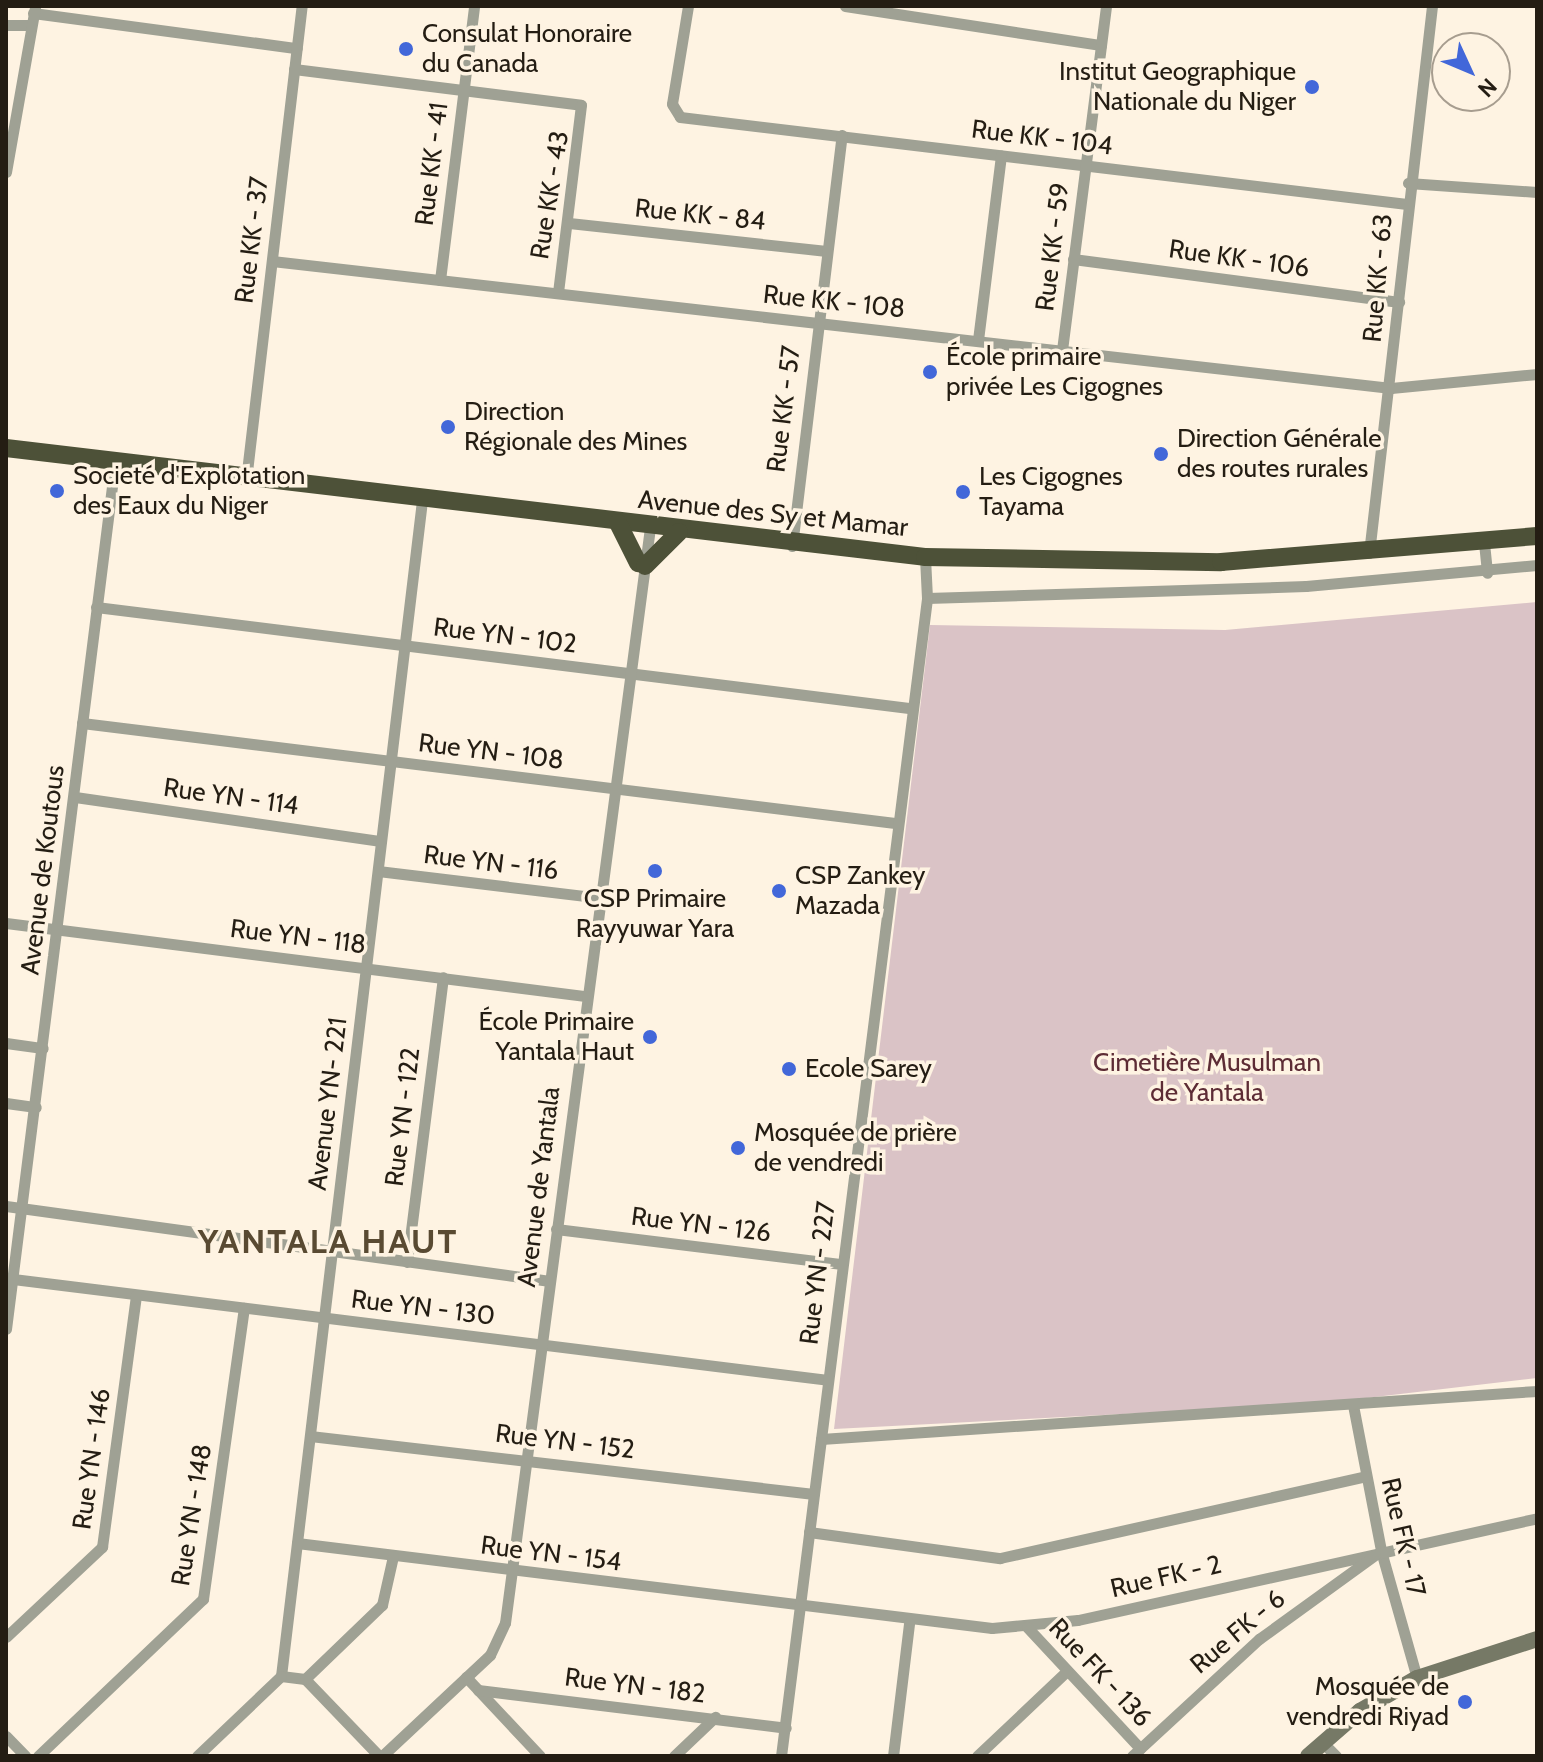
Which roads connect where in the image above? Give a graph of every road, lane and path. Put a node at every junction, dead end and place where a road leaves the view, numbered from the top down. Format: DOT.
graph roads {
  1 [pos="302,6"];
  2 [pos="474,6"];
  3 [pos="688,6"];
  4 [pos="845,6"];
  5 [pos="1106,6"];
  6 [pos="1432,6"];
  7 [pos="33,15"];
  8 [pos="6,25"];
  9 [pos="1101,45"];
  10 [pos="297,48"];
  11 [pos="294,69"];
  12 [pos="463,89"];
  13 [pos="12,105"];
  14 [pos="842,135"];
  15 [pos="1001,155"];
  16 [pos="1085,165"];
  17 [pos="6,172"];
  18 [pos="1408,183"];
  19 [pos="1537,192"];
  20 [pos="1407,204"];
  21 [pos="569,223"];
  22 [pos="826,251"];
  23 [pos="1073,259"];
  24 [pos="272,261"];
  25 [pos="440,280"];
  26 [pos="558,293"];
  27 [pos="1399,302"];
  28 [pos="817,322"];
  29 [pos="978,340"];
  30 [pos="1062,350"];
  31 [pos="1537,374"];
  32 [pos="1391,388"];
  33 [pos="6,448"];
  34 [pos="115,463"];
  35 [pos="246,480"];
  36 [pos="422,500"];
  37 [pos="618,523"];
  38 [pos="647,528"];
  39 [pos="679,532"];
  40 [pos="1537,536"];
  41 [pos="1484,543"];
  42 [pos="792,546"];
  43 [pos="1369,554"];
  44 [pos="925,557"];
  45 [pos="1537,565"];
  46 [pos="641,568"];
  47 [pos="1487,573"];
  48 [pos="927,598"];
  49 [pos="96,607"];
  50 [pos="405,645"];
  51 [pos="628,673"];
  52 [pos="909,708"];
  53 [pos="82,723"];
  54 [pos="391,761"];
  55 [pos="613,789"];
  56 [pos="75,797"];
  57 [pos="895,823"];
  58 [pos="381,841"];
  59 [pos="378,871"];
  60 [pos="600,898"];
  61 [pos="6,923"];
  62 [pos="58,929"];
  63 [pos="366,968"];
  64 [pos="443,977"];
  65 [pos="585,996"];
  66 [pos="6,1043"];
  67 [pos="43,1048"];
  68 [pos="6,1103"];
  69 [pos="36,1107"];
  70 [pos="6,1206"];
  71 [pos="23,1208"];
  72 [pos="556,1229"];
  73 [pos="332,1251"];
  74 [pos="407,1262"];
  75 [pos="840,1264"];
  76 [pos="13,1279"];
  77 [pos="550,1281"];
  78 [pos="136,1295"];
  79 [pos="244,1308"];
  80 [pos="324,1318"];
  81 [pos="6,1329"];
  82 [pos="543,1345"];
  83 [pos="828,1380"];
  84 [pos="1537,1391"];
  85 [pos="1353,1405"];
  86 [pos="310,1436"];
  87 [pos="821,1439"];
  88 [pos="527,1460"];
  89 [pos="1366,1476"];
  90 [pos="814,1494"];
  91 [pos="1537,1518"];
  92 [pos="809,1532"];
  93 [pos="297,1543"];
  94 [pos="1381,1551"];
  95 [pos="393,1556"];
  96 [pos="512,1571"];
  97 [pos="800,1607"];
  98 [pos="909,1623"];
  99 [pos="1027,1627"];
  100 [pos="6,1637"];
  101 [pos="1537,1639"];
  102 [pos="1067,1671"];
  103 [pos="281,1676"];
  104 [pos="466,1677"];
  105 [pos="1417,1678"];
  106 [pos="305,1679"];
  107 [pos="478,1690"];
  108 [pos="715,1717"];
  109 [pos="786,1728"];
  110 [pos="6,1736"];
  111 [pos="1322,1742"];
  112 [pos="1136,1752"];
  113 [pos="25,1756"];
  114 [pos="38,1756"];
  115 [pos="197,1756"];
  116 [pos="381,1756"];
  117 [pos="540,1756"];
  118 [pos="674,1756"];
  119 [pos="781,1756"];
  120 [pos="893,1756"];
  121 [pos="977,1756"];
  122 [pos="1308,1756"];
  123 [pos="1336,1756"];
  1 -- 10 [label="street, Rue KK - 37"];
  2 -- 12 [label="street, Rue KK - 41"];
  3 -- 14 [label="street, Rue KK - 104"];
  4 -- 9 [label="street"];
  5 -- 9 [label="street, Rue KK - 59"];
  6 -- 18 [label="street, Rue KK - 63"];
  7 -- 8 [label="street"];
  7 -- 10 [label="street"];
  7 -- 13 [label="street"];
  9 -- 16 [label="street, Rue KK - 59"];
  10 -- 11 [label="street, Rue KK - 37"];
  11 -- 12 [label="street"];
  11 -- 24 [label="street, Rue KK - 37"];
  12 -- 21 [label="street, Rue KK - 43"];
  12 -- 25 [label="street, Rue KK - 41"];
  13 -- 17 [label="street"];
  14 -- 15 [label="street, Rue KK - 104"];
  14 -- 22 [label="street, Rue KK - 57"];
  15 -- 16 [label="street, Rue KK - 104"];
  15 -- 29 [label="street"];
  16 -- 20 [label="street, Rue KK - 104"];
  16 -- 23 [label="street, Rue KK - 59"];
  18 -- 19 [label="street"];
  18 -- 20 [label="street, Rue KK - 63"];
  20 -- 27 [label="street, Rue KK - 63"];
  21 -- 22 [label="street, Rue KK - 84"];
  21 -- 26 [label="street, Rue KK - 43"];
  22 -- 28 [label="street, Rue KK - 57"];
  23 -- 27 [label="street, Rue KK - 106"];
  23 -- 30 [label="street, Rue KK - 59"];
  24 -- 25 [label="street, Rue KK - 108"];
  24 -- 35 [label="street, Rue KK - 37"];
  25 -- 26 [label="street, Rue KK - 108"];
  26 -- 28 [label="street, Rue KK - 108"];
  27 -- 32 [label="street, Rue KK - 63"];
  28 -- 29 [label="street, Rue KK - 108"];
  28 -- 42 [label="street, Rue KK - 57"];
  29 -- 30 [label="street, Rue KK - 108"];
  30 -- 32 [label="street, Rue KK - 108"];
  31 -- 32 [label="street, Rue KK - 108"];
  32 -- 43 [label="street, Rue KK - 63"];
  33 -- 34 [label="highway, Avenue des Sy et Mamar"];
  34 -- 35 [label="highway, Avenue des Sy et Mamar"];
  34 -- 49 [label="street, Avenue de Koutous"];
  35 -- 36 [label="highway, Avenue des Sy et Mamar"];
  36 -- 37 [label="highway, Avenue des Sy et Mamar"];
  36 -- 50 [label="street, Avenue YN- 221"];
  37 -- 38 [label="highway, Avenue des Sy et Mamar"];
  37 -- 46 [label="highway"];
  38 -- 39 [label="highway, Avenue des Sy et Mamar"];
  38 -- 46 [label="street, Avenue de Yantala"];
  39 -- 42 [label="highway, Avenue des Sy et Mamar"];
  39 -- 46 [label="highway"];
  40 -- 41 [label="highway, Avenue des Sy et Mamar"];
  41 -- 43 [label="highway, Avenue des Sy et Mamar"];
  41 -- 47 [label="street"];
  42 -- 44 [label="highway, Avenue des Sy et Mamar"];
  43 -- 44 [label="highway, Avenue des Sy et Mamar"];
  44 -- 48 [label="street, Rue YN - 227"];
  45 -- 47 [label="street"];
  46 -- 51 [label="street, Avenue de Yantala"];
  47 -- 48 [label="street"];
  48 -- 52 [label="street, Rue YN - 227"];
  49 -- 50 [label="street, Rue YN - 102"];
  49 -- 53 [label="street, Avenue de Koutous"];
  50 -- 51 [label="street, Rue YN - 102"];
  50 -- 54 [label="street, Avenue YN- 221"];
  51 -- 52 [label="street, Rue YN - 102"];
  51 -- 55 [label="street, Avenue de Yantala"];
  52 -- 57 [label="street, Rue YN - 227"];
  53 -- 54 [label="street, Rue YN - 108"];
  53 -- 56 [label="street, Avenue de Koutous"];
  54 -- 55 [label="street, Rue YN - 108"];
  54 -- 58 [label="street, Avenue YN- 221"];
  55 -- 57 [label="street, Rue YN - 108"];
  55 -- 60 [label="street, Avenue de Yantala"];
  56 -- 58 [label="street, Rue YN - 114"];
  56 -- 62 [label="street, Avenue de Koutous"];
  57 -- 75 [label="street, Rue YN - 227"];
  58 -- 59 [label="street, Avenue YN- 221"];
  59 -- 60 [label="street, Rue YN - 116"];
  59 -- 63 [label="street, Avenue YN- 221"];
  60 -- 65 [label="street, Avenue de Yantala"];
  61 -- 62 [label="street, Rue YN - 118"];
  62 -- 63 [label="street, Rue YN - 118"];
  62 -- 67 [label="street, Avenue de Koutous"];
  63 -- 64 [label="street, Rue YN - 118"];
  63 -- 73 [label="street, Avenue YN- 221"];
  64 -- 65 [label="street, Rue YN - 118"];
  64 -- 74 [label="street, Rue YN - 122"];
  65 -- 72 [label="street, Avenue de Yantala"];
  66 -- 67 [label="street"];
  67 -- 69 [label="street, Avenue de Koutous"];
  68 -- 69 [label="street"];
  69 -- 71 [label="street, Avenue de Koutous"];
  70 -- 71 [label="street"];
  71 -- 73 [label="street"];
  71 -- 76 [label="street, Avenue de Koutous"];
  72 -- 75 [label="street, Rue YN - 126"];
  72 -- 77 [label="street, Avenue de Yantala"];
  73 -- 74 [label="street"];
  73 -- 80 [label="street, Avenue YN- 221"];
  74 -- 77 [label="street"];
  75 -- 83 [label="street, Rue YN - 227"];
  76 -- 78 [label="street, Rue YN - 130"];
  76 -- 81 [label="street, Avenue de Koutous"];
  77 -- 82 [label="street, Avenue de Yantala"];
  78 -- 79 [label="street, Rue YN - 130"];
  78 -- 100 [label="street, Rue YN - 146"];
  79 -- 80 [label="street, Rue YN - 130"];
  79 -- 114 [label="street, Rue YN - 148"];
  80 -- 82 [label="street, Rue YN - 130"];
  80 -- 86 [label="street, Avenue YN- 221"];
  82 -- 83 [label="street, Rue YN - 130"];
  82 -- 88 [label="street, Avenue de Yantala"];
  83 -- 87 [label="street, Rue YN - 227"];
  84 -- 85 [label="street"];
  85 -- 87 [label="street"];
  85 -- 89 [label="street, Rue FK - 17"];
  86 -- 88 [label="street, Rue YN - 152"];
  86 -- 93 [label="street, Avenue YN- 221"];
  87 -- 90 [label="street, Rue YN - 227"];
  88 -- 90 [label="street, Rue YN - 152"];
  88 -- 96 [label="street, Avenue de Yantala"];
  89 -- 92 [label="street"];
  89 -- 94 [label="street, Rue FK - 17"];
  90 -- 92 [label="street, Rue YN - 227"];
  91 -- 94 [label="street, Rue FK - 2"];
  92 -- 97 [label="street, Rue YN - 227"];
  93 -- 95 [label="street, Rue YN - 154"];
  93 -- 103 [label="street, Avenue YN- 221"];
  94 -- 99 [label="street, Rue FK - 2"];
  94 -- 105 [label="street, Rue FK - 17"];
  94 -- 112 [label="street, Rue FK - 6"];
  95 -- 96 [label="street, Rue YN - 154"];
  95 -- 106 [label="street"];
  96 -- 97 [label="street, Rue YN - 154"];
  96 -- 104 [label="street, Avenue de Yantala"];
  97 -- 98 [label="street, Rue FK - 2"];
  97 -- 109 [label="street, Rue YN - 227"];
  98 -- 99 [label="street, Rue FK - 2"];
  98 -- 120 [label="street"];
  99 -- 102 [label="street, Rue FK - 136"];
  101 -- 105 [label="main road"];
  102 -- 112 [label="street, Rue FK - 136"];
  102 -- 121 [label="street"];
  103 -- 106 [label="street"];
  103 -- 115 [label="street"];
  104 -- 107 [label="street"];
  104 -- 116 [label="street, Avenue de Yantala"];
  105 -- 111 [label="main road"];
  106 -- 116 [label="street"];
  107 -- 108 [label="street, Rue YN - 182"];
  107 -- 117 [label="street"];
  108 -- 109 [label="street, Rue YN - 182"];
  108 -- 118 [label="street"];
  109 -- 119 [label="street, Rue YN - 227"];
  110 -- 113 [label="street"];
  111 -- 122 [label="main road"];
  111 -- 123 [label="street"];
}
